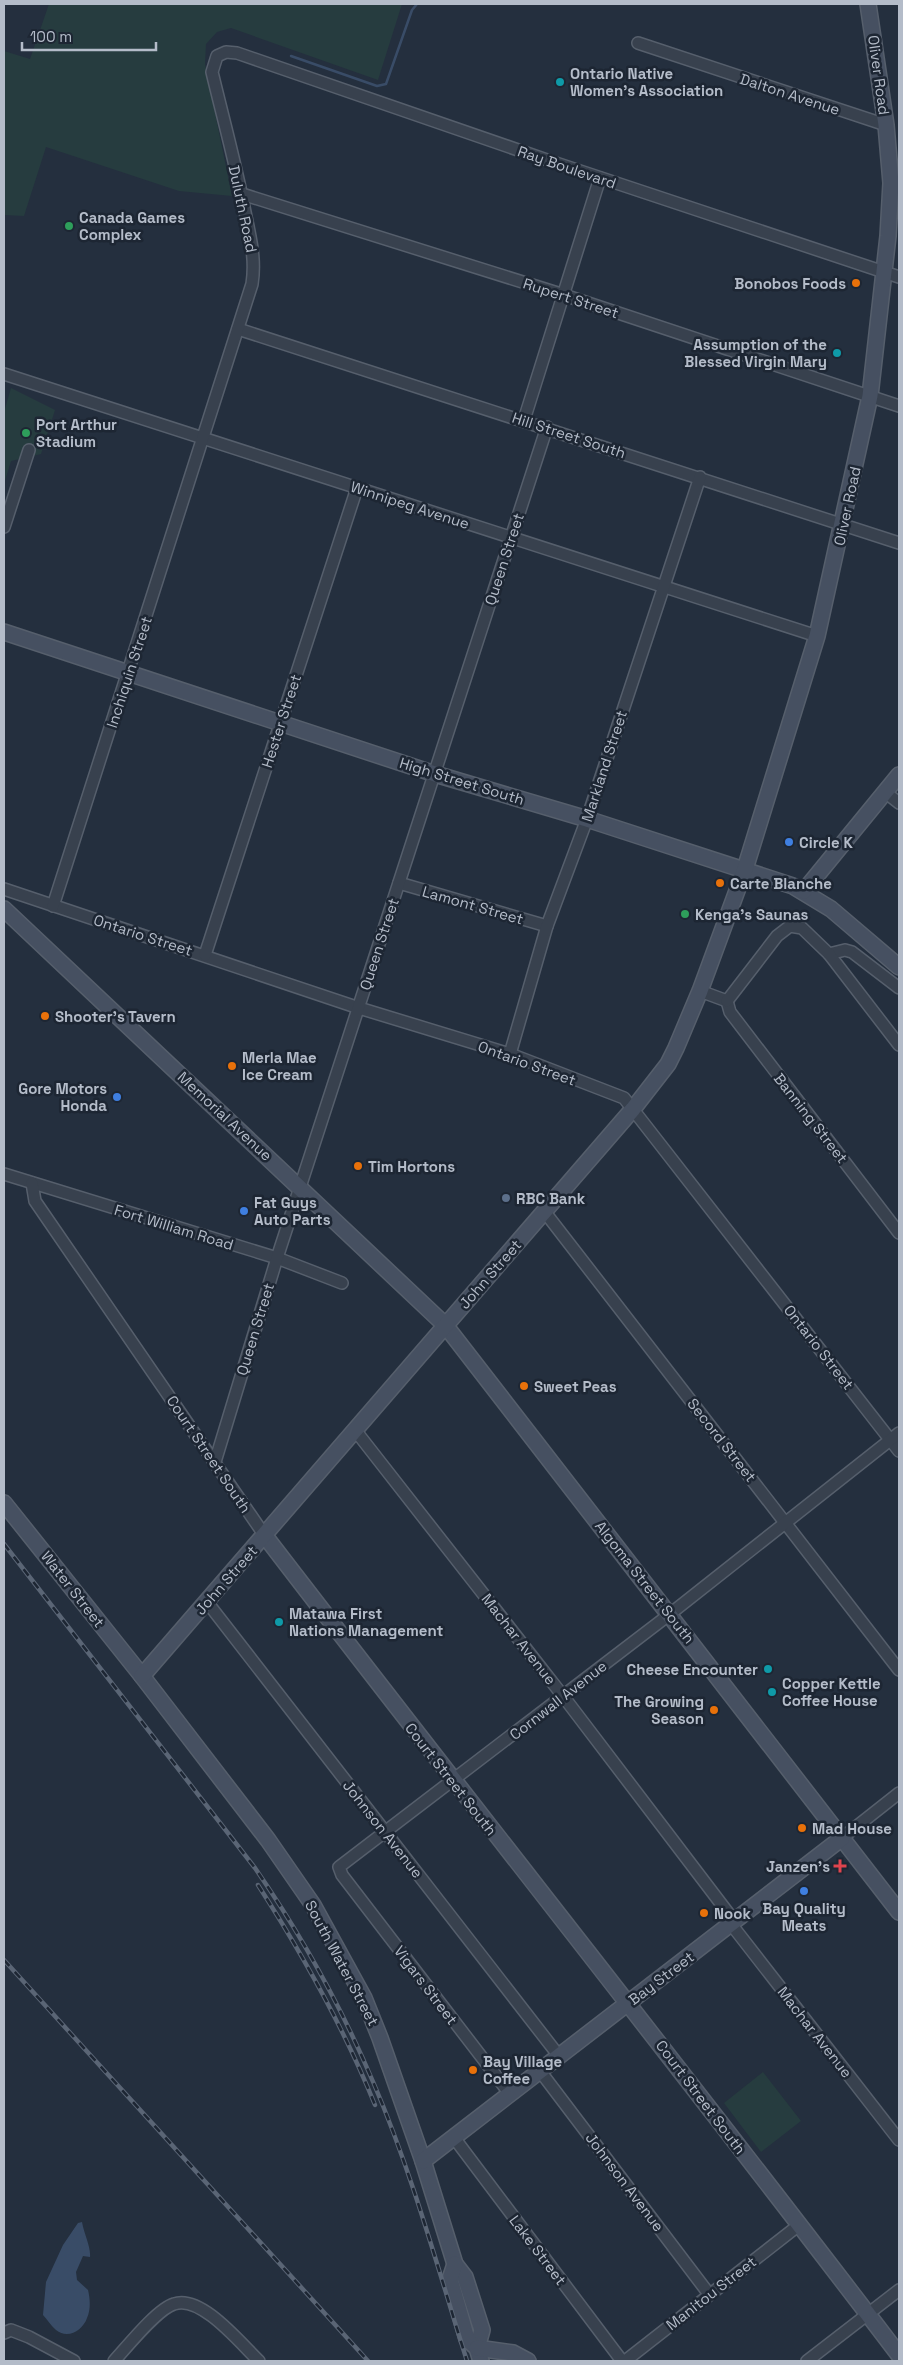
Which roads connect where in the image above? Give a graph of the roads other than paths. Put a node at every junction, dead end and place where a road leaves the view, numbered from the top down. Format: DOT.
graph roads {
  1 [pos="868,4"];
  2 [pos="638,43"];
  3 [pos="237,53"];
  4 [pos="886,125"];
  5 [pos="600,178"];
  6 [pos="242,194"];
  7 [pos="884,272"];
  8 [pos="899,277"];
  9 [pos="564,295"];
  10 [pos="238,329"];
  11 [pos="4,374"];
  12 [pos="870,396"];
  13 [pos="899,406"];
  14 [pos="524,420"];
  15 [pos="547,427"];
  16 [pos="203,438"];
  17 [pos="29,450"];
  18 [pos="700,477"];
  19 [pos="357,488"];
  20 [pos="843,524"];
  21 [pos="4,527"];
  22 [pos="510,538"];
  23 [pos="899,543"];
  24 [pos="664,587"];
  25 [pos="4,632"];
  26 [pos="817,636"];
  27 [pos="128,674"];
  28 [pos="280,724"];
  29 [pos="435,774"];
  30 [pos="894,783"];
  31 [pos="899,804"];
  32 [pos="587,819"];
  33 [pos="745,869"];
  34 [pos="399,883"];
  35 [pos="4,890"];
  36 [pos="804,891"];
  37 [pos="53,906"];
  38 [pos="4,909"];
  39 [pos="547,926"];
  40 [pos="829,954"];
  41 [pos="205,955"];
  42 [pos="899,967"];
  43 [pos="899,988"];
  44 [pos="700,991"];
  45 [pos="727,1001"];
  46 [pos="359,1008"];
  47 [pos="899,1045"];
  48 [pos="510,1054"];
  49 [pos="633,1109"];
  50 [pos="4,1174"];
  51 [pos="32,1183"];
  52 [pos="301,1188"];
  53 [pos="544,1211"];
  54 [pos="899,1233"];
  55 [pos="277,1258"];
  56 [pos="342,1283"];
  57 [pos="445,1325"];
  58 [pos="355,1430"];
  59 [pos="895,1437"];
  60 [pos="899,1451"];
  61 [pos="215,1462"];
  62 [pos="4,1503"];
  63 [pos="786,1523"];
  64 [pos="265,1536"];
  65 [pos="207,1602"];
  66 [pos="670,1614"];
  67 [pos="899,1670"];
  68 [pos="142,1676"];
  69 [pos="563,1696"];
  70 [pos="452,1781"];
  71 [pos="899,1793"];
  72 [pos="385,1831"];
  73 [pos="842,1838"];
  74 [pos="342,1875"];
  75 [pos="899,1912"];
  76 [pos="733,1923"];
  77 [pos="628,2003"];
  78 [pos="559,2056"];
  79 [pos="540,2071"];
  80 [pos="510,2094"];
  81 [pos="454,2139"];
  82 [pos="899,2140"];
  83 [pos="423,2161"];
  84 [pos="799,2225"];
  85 [pos="899,2290"];
  86 [pos="709,2294"];
  87 [pos="868,2314"];
  88 [pos="7,2331"];
  89 [pos="479,2355"];
  90 [pos="899,2355"];
  91 [pos="74,2361"];
  92 [pos="114,2361"];
  93 [pos="259,2361"];
  94 [pos="528,2361"];
  95 [pos="623,2361"];
  96 [pos="807,2361"];
  1 -- 4 [label="main road, Oliver Road"];
  2 -- 4 [label="street, Dalton Avenue"];
  3 -- 5 [label="street, Ray Boulevard"];
  3 -- 6 [label="street, Duluth Road"];
  4 -- 7 [label="main road, Oliver Road"];
  5 -- 7 [label="street, Ray Boulevard"];
  5 -- 9 [label="street"];
  6 -- 9 [label="street, Rupert Street"];
  6 -- 10 [label="street, Duluth Road"];
  7 -- 8 [label="street, Ray Boulevard"];
  7 -- 12 [label="main road, Oliver Road"];
  9 -- 12 [label="street, Rupert Street"];
  9 -- 14 [label="street"];
  10 -- 14 [label="street, Hill Street South"];
  10 -- 16 [label="street, Duluth Road"];
  11 -- 16 [label="street, Winnipeg Avenue"];
  12 -- 13 [label="street, Rupert Street"];
  12 -- 20 [label="main road, Oliver Road"];
  14 -- 15 [label="street, Hill Street South"];
  15 -- 18 [label="street, Hill Street South"];
  15 -- 22 [label="street, Queen Street"];
  16 -- 19 [label="street, Winnipeg Avenue"];
  16 -- 27 [label="street, Inchiquin Street"];
  17 -- 21 [label="street"];
  18 -- 20 [label="street, Hill Street South"];
  18 -- 24 [label="street, Markland Street"];
  19 -- 22 [label="street, Winnipeg Avenue"];
  19 -- 28 [label="street, Hester Street"];
  20 -- 23 [label="street, Hill Street South"];
  20 -- 26 [label="main road, Oliver Road"];
  22 -- 24 [label="street, Winnipeg Avenue"];
  22 -- 29 [label="street, Queen Street"];
  24 -- 26 [label="street, Winnipeg Avenue"];
  24 -- 32 [label="street, Markland Street"];
  25 -- 27 [label="main road, High Street South"];
  26 -- 33 [label="main road, Oliver Road"];
  27 -- 28 [label="main road, High Street South"];
  27 -- 37 [label="street, Inchiquin Street"];
  28 -- 29 [label="main road, High Street South"];
  28 -- 41 [label="street, Hester Street"];
  29 -- 32 [label="main road, High Street South"];
  29 -- 34 [label="street, Queen Street"];
  30 -- 31 [label="street"];
  30 -- 36 [label="main road"];
  32 -- 33 [label="main road, High Street South"];
  32 -- 39 [label="street, Markland Street"];
  33 -- 36 [label="main road, High Street South"];
  33 -- 44 [label="main road, Oliver Road"];
  34 -- 39 [label="street, Lamont Street"];
  34 -- 46 [label="street, Queen Street"];
  35 -- 37 [label="street, Ontario Street"];
  36 -- 42 [label="main road, High Street South"];
  37 -- 41 [label="street, Ontario Street"];
  38 -- 52 [label="main road, Memorial Avenue"];
  39 -- 48 [label="street, Markland Street"];
  40 -- 43 [label="street"];
  40 -- 45 [label="street"];
  40 -- 47 [label="street"];
  41 -- 46 [label="street, Ontario Street"];
  44 -- 45 [label="street"];
  44 -- 49 [label="main road, John Street"];
  45 -- 54 [label="street, Banning Street"];
  46 -- 48 [label="street, Ontario Street"];
  46 -- 52 [label="street, Queen Street"];
  48 -- 49 [label="street, Ontario Street"];
  49 -- 53 [label="main road, John Street"];
  49 -- 59 [label="street, Ontario Street"];
  50 -- 51 [label="street, Fort William Road"];
  51 -- 55 [label="street, Fort William Road"];
  51 -- 61 [label="street, Court Street South"];
  52 -- 55 [label="street, Queen Street"];
  52 -- 57 [label="main road, Memorial Avenue"];
  53 -- 57 [label="main road, John Street"];
  53 -- 63 [label="street, Secord Street"];
  55 -- 56 [label="street, Fort William Road"];
  55 -- 61 [label="street, Queen Street"];
  57 -- 58 [label="main road, John Street"];
  57 -- 66 [label="main road, Algoma Street South"];
  58 -- 64 [label="main road, John Street"];
  58 -- 69 [label="street, Machar Avenue"];
  59 -- 60 [label="street, Ontario Street"];
  59 -- 63 [label="street, Cornwall Avenue"];
  61 -- 64 [label="street, Court Street South"];
  62 -- 68 [label="main road, Water Street"];
  63 -- 66 [label="street, Cornwall Avenue"];
  63 -- 67 [label="street, Secord Street"];
  64 -- 65 [label="main road, John Street"];
  64 -- 70 [label="main road, Court Street South"];
  65 -- 68 [label="main road, John Street"];
  65 -- 72 [label="street, Johnson Avenue"];
  66 -- 69 [label="street, Cornwall Avenue"];
  66 -- 73 [label="main road, Algoma Street South"];
  68 -- 83 [label="main road, South Water Street"];
  69 -- 70 [label="street, Cornwall Avenue"];
  69 -- 76 [label="street, Machar Avenue"];
  70 -- 72 [label="street, Cornwall Avenue"];
  70 -- 77 [label="main road, Court Street South"];
  71 -- 73 [label="street, Bay Street"];
  72 -- 74 [label="street, Cornwall Avenue"];
  72 -- 78 [label="street, Johnson Avenue"];
  73 -- 75 [label="main road, Algoma Street South"];
  73 -- 76 [label="main road, Bay Street"];
  74 -- 80 [label="street, Vigars Street"];
  76 -- 77 [label="main road, Bay Street"];
  76 -- 82 [label="street, Machar Avenue"];
  77 -- 78 [label="main road, Bay Street"];
  77 -- 84 [label="main road, Court Street South"];
  78 -- 79 [label="main road, Bay Street"];
  79 -- 80 [label="main road, Bay Street"];
  79 -- 86 [label="street, Johnson Avenue"];
  80 -- 81 [label="main road, Bay Street"];
  81 -- 83 [label="main road, Bay Street"];
  81 -- 95 [label="street, Lake Street"];
  83 -- 89 [label="main road, South Water Street"];
  84 -- 86 [label="street, Manitou Street"];
  84 -- 87 [label="main road, Court Street South"];
  85 -- 87 [label="street"];
  86 -- 95 [label="street, Manitou Street"];
  87 -- 90 [label="main road, Court Street South"];
  87 -- 96 [label="street"];
  88 -- 91 [label="street"];
  89 -- 94 [label="main road"];
  92 -- 93 [label="street"];
}
